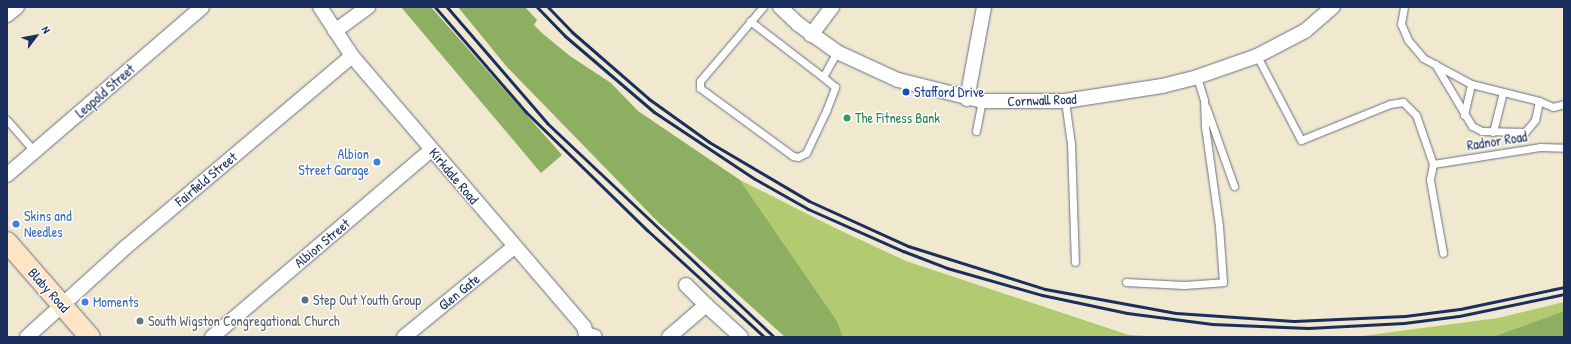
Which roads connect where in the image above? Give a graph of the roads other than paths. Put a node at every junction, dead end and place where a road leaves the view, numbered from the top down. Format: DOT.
graph roads {
  1 [pos="17,7"];
  2 [pos="202,7"];
  3 [pos="320,7"];
  4 [pos="368,7"];
  5 [pos="763,7"];
  6 [pos="780,7"];
  7 [pos="832,7"];
  8 [pos="984,7"];
  9 [pos="1333,7"];
  10 [pos="1404,7"];
  11 [pos="7,15"];
  12 [pos="750,21"];
  13 [pos="335,31"];
  14 [pos="811,35"];
  15 [pos="837,52"];
  16 [pos="352,56"];
  17 [pos="1257,56"];
  18 [pos="1434,64"];
  19 [pos="823,77"];
  20 [pos="1197,77"];
  21 [pos="1471,84"];
  22 [pos="1503,92"];
  23 [pos="967,99"];
  24 [pos="1204,100"];
  25 [pos="982,101"];
  26 [pos="1065,101"];
  27 [pos="1539,101"];
  28 [pos="1564,104"];
  29 [pos="1464,114"];
  30 [pos="7,120"];
  31 [pos="976,131"];
  32 [pos="1493,132"];
  33 [pos="1564,148"];
  34 [pos="432,150"];
  35 [pos="35,152"];
  36 [pos="1434,164"];
  37 [pos="7,175"];
  38 [pos="1234,186"];
  39 [pos="7,242"];
  40 [pos="514,247"];
  41 [pos="1443,253"];
  42 [pos="1075,262"];
  43 [pos="1126,282"];
  44 [pos="686,285"];
  45 [pos="62,304"];
  46 [pos="706,305"];
  47 [pos="588,336"];
  48 [pos="27,337"];
  49 [pos="90,337"];
  50 [pos="212,337"];
  51 [pos="404,337"];
  52 [pos="669,337"];
  53 [pos="741,337"];
  1 -- 11 [label="street"];
  2 -- 35 [label="street, Leopold Street"];
  3 -- 13 [label="street, Kirkdale Road"];
  4 -- 13 [label="street"];
  5 -- 12 [label="lane"];
  6 -- 14 [label="street, Cornwall Road"];
  7 -- 14 [label="street"];
  8 -- 23 [label="street"];
  9 -- 17 [label="street, Cornwall Road"];
  10 -- 18 [label="lane"];
  12 -- 19 [label="lane"];
  12 -- 19 [label="lane"];
  13 -- 16 [label="street, Kirkdale Road"];
  14 -- 15 [label="street, Cornwall Road"];
  15 -- 19 [label="lane"];
  15 -- 23 [label="street, Cornwall Road"];
  16 -- 34 [label="street, Kirkdale Road"];
  16 -- 45 [label="street, Fairfield Street"];
  17 -- 20 [label="street, Cornwall Road"];
  17 -- 36 [label="lane"];
  18 -- 21 [label="lane"];
  18 -- 29 [label="lane"];
  20 -- 24 [label="lane"];
  20 -- 26 [label="street, Cornwall Road"];
  21 -- 22 [label="lane"];
  21 -- 29 [label="lane"];
  22 -- 27 [label="lane"];
  22 -- 32 [label="lane"];
  23 -- 25 [label="street, Cornwall Road"];
  24 -- 38 [label="lane"];
  24 -- 43 [label="lane"];
  25 -- 26 [label="street, Cornwall Road"];
  25 -- 31 [label="lane"];
  26 -- 42 [label="lane"];
  27 -- 28 [label="lane"];
  27 -- 32 [label="lane"];
  29 -- 32 [label="lane"];
  30 -- 35 [label="lane"];
  33 -- 36 [label="lane, Radnor Road"];
  34 -- 40 [label="street, Kirkdale Road"];
  34 -- 50 [label="street, Albion Street"];
  35 -- 37 [label="street, Leopold Street"];
  36 -- 41 [label="lane"];
  39 -- 45 [label="main road, Blaby Road"];
  40 -- 47 [label="street, Kirkdale Road"];
  40 -- 51 [label="street, Glen Gate"];
  44 -- 46 [label="street"];
  45 -- 48 [label="street, Fairfield Street"];
  45 -- 49 [label="main road, Blaby Road"];
  46 -- 52 [label="street"];
  46 -- 53 [label="street"];
}
